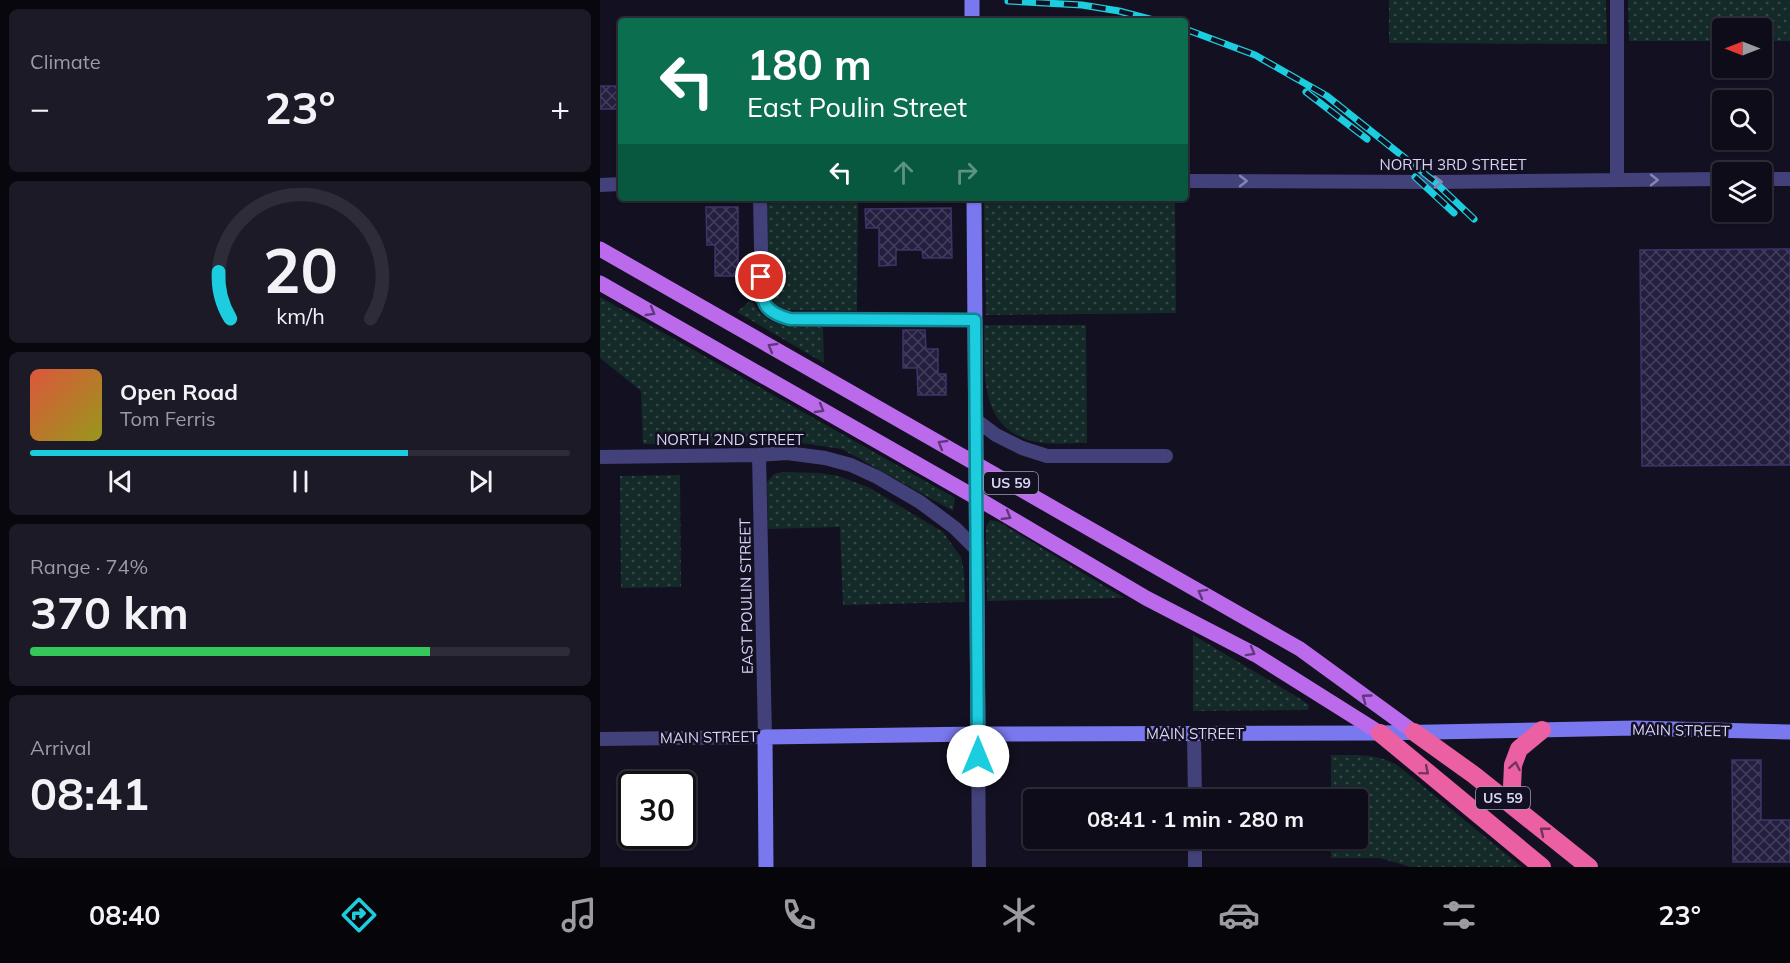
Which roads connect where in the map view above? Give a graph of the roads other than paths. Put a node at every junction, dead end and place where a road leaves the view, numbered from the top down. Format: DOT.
graph roads {
  1 [pos="972,0"];
  2 [pos="1617,0"];
  3 [pos="972,18"];
  4 [pos="1712,179"];
  5 [pos="1772,179"];
  6 [pos="1790,179"];
  7 [pos="1617,180"];
  8 [pos="1188,181"];
  9 [pos="618,184"];
  10 [pos="600,185"];
  11 [pos="760,201"];
  12 [pos="974,201"];
  13 [pos="600,249"];
  14 [pos="600,283"];
  15 [pos="975,320"];
  16 [pos="976,420"];
  17 [pos="759,455"];
  18 [pos="600,456"];
  19 [pos="1166,456"];
  20 [pos="976,464"];
  21 [pos="975,497"];
  22 [pos="976,549"];
  23 [pos="1542,730"];
  24 [pos="1414,732"];
  25 [pos="1790,732"];
  26 [pos="1194,733"];
  27 [pos="978,734"];
  28 [pos="1380,734"];
  29 [pos="765,737"];
  30 [pos="600,739"];
  31 [pos="1195,789"];
  32 [pos="1520,812"];
  33 [pos="1195,849"];
  34 [pos="766,867"];
  35 [pos="979,867"];
  36 [pos="1195,867"];
  37 [pos="1542,867"];
  38 [pos="1589,867"];
  1 -- 3 [label="street"];
  2 -- 7 [label="street"];
  7 -- 4 [label="street, NORTH 3RD STREET, one-way"];
  5 -- 6 [label="street"];
  8 -- 7 [label="street, NORTH 3RD STREET, one-way"];
  9 -- 10 [label="street"];
  11 -- 15 [label="street"];
  12 -- 15 [label="street"];
  20 -- 13 [label="main road, US 59, one-way"];
  14 -- 21 [label="main road, US 59, one-way"];
  15 -- 16 [label="street"];
  16 -- 19 [label="street"];
  16 -- 20 [label="street"];
  17 -- 18 [label="street, NORTH 2ND STREET"];
  17 -- 22 [label="street, NORTH 2ND STREET"];
  17 -- 29 [label="street, EAST POULIN STREET"];
  20 -- 21 [label="street"];
  24 -- 20 [label="main road, US 59, one-way"];
  21 -- 22 [label="street"];
  21 -- 28 [label="main road, US 59, one-way"];
  22 -- 27 [label="street"];
  23 -- 24 [label="street, MAIN STREET"];
  23 -- 25 [label="street, MAIN STREET"];
  32 -- 23 [label="highway, one-way"];
  24 -- 28 [label="street, MAIN STREET"];
  24 -- 32 [label="highway, US 59"];
  26 -- 27 [label="street, MAIN STREET"];
  26 -- 28 [label="street, MAIN STREET"];
  26 -- 31 [label="street"];
  27 -- 29 [label="street, MAIN STREET"];
  27 -- 35 [label="street"];
  28 -- 37 [label="highway, US 59, one-way"];
  29 -- 30 [label="street, MAIN STREET"];
  29 -- 34 [label="street"];
  38 -- 32 [label="highway, US 59, one-way"];
  33 -- 36 [label="street"];
}
